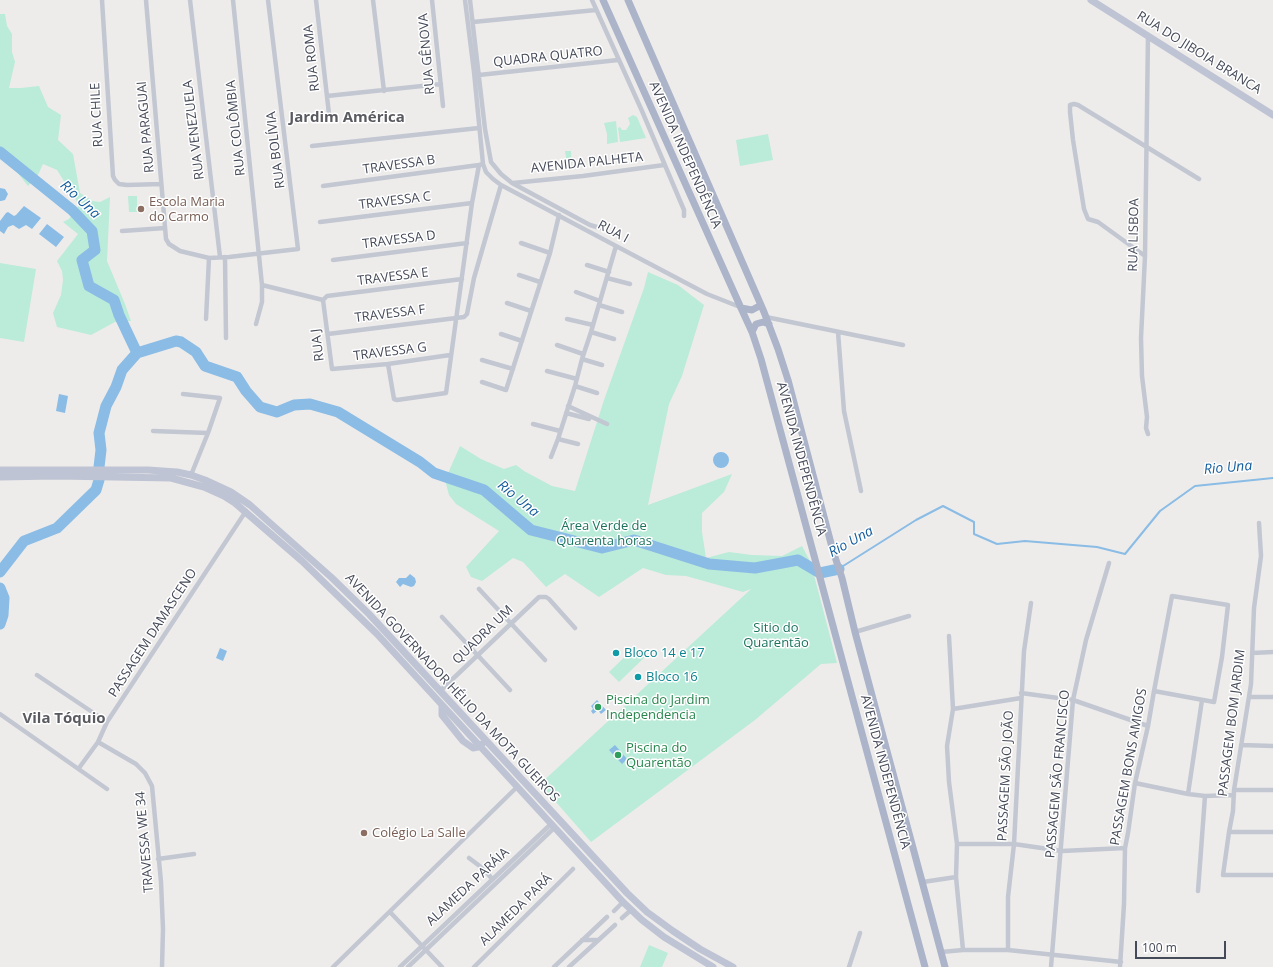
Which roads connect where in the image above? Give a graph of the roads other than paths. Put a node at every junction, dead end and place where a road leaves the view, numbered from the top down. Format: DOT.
graph roads {
  1 [pos="102,0"];
  2 [pos="146,0"];
  3 [pos="190,0"];
  4 [pos="233,0"];
  5 [pos="268,0"];
  6 [pos="316,0"];
  7 [pos="373,0"];
  8 [pos="432,0"];
  9 [pos="465,0"];
  10 [pos="470,0"];
  11 [pos="592,0"];
  12 [pos="603,0"];
  13 [pos="628,0"];
  14 [pos="1090,0"];
  15 [pos="596,10"];
  16 [pos="473,22"];
  17 [pos="1148,35"];
  18 [pos="618,60"];
  19 [pos="480,75"];
  20 [pos="440,84"];
  21 [pos="384,91"];
  22 [pos="327,96"];
  23 [pos="443,106"];
  24 [pos="329,114"];
  25 [pos="1273,115"];
  26 [pos="479,128"];
  27 [pos="312,146"];
  28 [pos="1146,146"];
  29 [pos="481,165"];
  30 [pos="664,165"];
  31 [pos="1199,179"];
  32 [pos="512,183"];
  33 [pos="161,184"];
  34 [pos="501,184"];
  35 [pos="323,186"];
  36 [pos="472,203"];
  37 [pos="559,215"];
  38 [pos="684,216"];
  39 [pos="320,222"];
  40 [pos="164,228"];
  41 [pos="600,228"];
  42 [pos="122,231"];
  43 [pos="467,243"];
  44 [pos="521,243"];
  45 [pos="616,246"];
  46 [pos="260,253"];
  47 [pos="550,253"];
  48 [pos="1145,256"];
  49 [pos="223,257"];
  50 [pos="209,258"];
  51 [pos="333,260"];
  52 [pos="587,265"];
  53 [pos="609,272"];
  54 [pos="519,275"];
  55 [pos="607,278"];
  56 [pos="462,279"];
  57 [pos="540,282"];
  58 [pos="630,284"];
  59 [pos="262,285"];
  60 [pos="576,292"];
  61 [pos="324,300"];
  62 [pos="507,303"];
  63 [pos="599,303"];
  64 [pos="761,305"];
  65 [pos="741,308"];
  66 [pos="531,311"];
  67 [pos="622,312"];
  68 [pos="766,316"];
  69 [pos="456,317"];
  70 [pos="206,319"];
  71 [pos="567,319"];
  72 [pos="256,324"];
  73 [pos="769,324"];
  74 [pos="593,325"];
  75 [pos="591,332"];
  76 [pos="752,332"];
  77 [pos="838,332"];
  78 [pos="328,334"];
  79 [pos="501,334"];
  80 [pos="226,338"];
  81 [pos="614,339"];
  82 [pos="522,341"];
  83 [pos="557,345"];
  84 [pos="903,346"];
  85 [pos="450,355"];
  86 [pos="582,356"];
  87 [pos="482,360"];
  88 [pos="388,364"];
  89 [pos="602,365"];
  90 [pos="332,369"];
  91 [pos="513,369"];
  92 [pos="547,371"];
  93 [pos="576,379"];
  94 [pos="482,382"];
  95 [pos="575,386"];
  96 [pos="597,393"];
  97 [pos="182,394"];
  98 [pos="568,406"];
  99 [pos="566,413"];
  100 [pos="589,419"];
  101 [pos="533,424"];
  102 [pos="607,424"];
  103 [pos="153,431"];
  104 [pos="560,431"];
  105 [pos="208,433"];
  106 [pos="1148,434"];
  107 [pos="558,439"];
  108 [pos="578,444"];
  109 [pos="551,457"];
  110 [pos="107,474"];
  111 [pos="0,475"];
  112 [pos="191,475"];
  113 [pos="861,491"];
  114 [pos="246,511"];
  115 [pos="1259,523"];
  116 [pos="1109,563"];
  117 [pos="479,589"];
  118 [pos="1031,603"];
  119 [pos="909,616"];
  120 [pos="442,617"];
  121 [pos="512,623"];
  122 [pos="575,628"];
  123 [pos="856,632"];
  124 [pos="949,636"];
  125 [pos="1273,652"];
  126 [pos="1252,653"];
  127 [pos="478,656"];
  128 [pos="545,660"];
  129 [pos="37,675"];
  130 [pos="510,690"];
  131 [pos="440,691"];
  132 [pos="1154,691"];
  133 [pos="1021,696"];
  134 [pos="1249,697"];
  135 [pos="1273,697"];
  136 [pos="1073,700"];
  137 [pos="1202,700"];
  138 [pos="953,710"];
  139 [pos="0,714"];
  140 [pos="107,722"];
  141 [pos="1148,726"];
  142 [pos="98,742"];
  143 [pos="483,743"];
  144 [pos="1241,745"];
  145 [pos="1273,746"];
  146 [pos="79,768"];
  147 [pos="1135,784"];
  148 [pos="517,787"];
  149 [pos="107,788"];
  150 [pos="1273,790"];
  151 [pos="1234,793"];
  152 [pos="1188,794"];
  153 [pos="1206,796"];
  154 [pos="552,826"];
  155 [pos="1229,832"];
  156 [pos="1273,832"];
  157 [pos="957,844"];
  158 [pos="1014,844"];
  159 [pos="1125,848"];
  160 [pos="1062,851"];
  161 [pos="194,854"];
  162 [pos="469,858"];
  163 [pos="158,859"];
  164 [pos="573,869"];
  165 [pos="1273,875"];
  166 [pos="956,878"];
  167 [pos="492,880"];
  168 [pos="923,882"];
  169 [pos="1198,891"];
  170 [pos="623,902"];
  171 [pos="631,910"];
  172 [pos="614,911"];
  173 [pos="390,912"];
  174 [pos="608,917"];
  175 [pos="622,918"];
  176 [pos="615,925"];
  177 [pos="860,933"];
  178 [pos="582,940"];
  179 [pos="597,940"];
  180 [pos="424,948"];
  181 [pos="963,950"];
  182 [pos="1008,950"];
  183 [pos="941,952"];
  184 [pos="1052,954"];
  185 [pos="414,958"];
  186 [pos="1121,965"];
  187 [pos="162,967"];
  188 [pos="333,967"];
  189 [pos="400,967"];
  190 [pos="408,967"];
  191 [pos="442,967"];
  192 [pos="474,967"];
  193 [pos="554,967"];
  194 [pos="569,967"];
  195 [pos="713,967"];
  196 [pos="733,967"];
  197 [pos="849,967"];
  198 [pos="925,967"];
  199 [pos="945,967"];
  200 [pos="1051,967"];
  1 -- 33 [label="street, RUA CHILE"];
  2 -- 33 [label="street, RUA PARAGUAI"];
  3 -- 49 [label="street, RUA VENEZUELA"];
  4 -- 46 [label="street, RUA COLÔMBIA"];
  5 -- 46 [label="street, RUA BOLÍVIA"];
  6 -- 22 [label="street, RUA ROMA"];
  7 -- 21 [label="street"];
  8 -- 20 [label="street, RUA GÊNOVA"];
  9 -- 26 [label="street"];
  10 -- 16 [label="street"];
  11 -- 15 [label="street"];
  12 -- 65 [label="main road, AVENIDA INDEPENDÊNCIA"];
  13 -- 64 [label="main road, AVENIDA INDEPENDÊNCIA"];
  14 -- 17 [label="main road, RUA DO JIBOIA BRANCA"];
  15 -- 16 [label="street"];
  15 -- 18 [label="street"];
  16 -- 19 [label="street"];
  17 -- 25 [label="main road, RUA DO JIBOIA BRANCA"];
  17 -- 28 [label="street, RUA LISBOA"];
  18 -- 19 [label="street, QUADRA QUATRO"];
  18 -- 30 [label="street"];
  19 -- 32 [label="street"];
  20 -- 21 [label="street"];
  20 -- 23 [label="street, RUA GÊNOVA"];
  21 -- 22 [label="street"];
  22 -- 24 [label="street, RUA ROMA"];
  26 -- 27 [label="street"];
  26 -- 29 [label="street"];
  28 -- 31 [label="street"];
  28 -- 48 [label="street, RUA LISBOA"];
  28 -- 48 [label="street"];
  29 -- 34 [label="street, RUA I"];
  29 -- 35 [label="street, TRAVESSA B"];
  29 -- 36 [label="street"];
  30 -- 32 [label="street, AVENIDA PALHETA"];
  30 -- 38 [label="street"];
  32 -- 41 [label="street"];
  33 -- 40 [label="street, RUA PARAGUAI"];
  34 -- 37 [label="street, RUA I"];
  34 -- 69 [label="street"];
  36 -- 39 [label="street, TRAVESSA C"];
  36 -- 43 [label="street"];
  37 -- 45 [label="street, RUA I"];
  37 -- 47 [label="street"];
  40 -- 42 [label="street"];
  40 -- 50 [label="street, RUA PARAGUAI"];
  43 -- 51 [label="street, TRAVESSA D"];
  43 -- 56 [label="street"];
  44 -- 47 [label="street"];
  45 -- 53 [label="street"];
  45 -- 65 [label="street, RUA I"];
  46 -- 49 [label="street"];
  46 -- 59 [label="street, RUA COLÔMBIA"];
  47 -- 57 [label="street"];
  48 -- 106 [label="street, RUA LISBOA"];
  49 -- 50 [label="street"];
  49 -- 80 [label="street, RUA VENEZUELA"];
  50 -- 70 [label="street"];
  52 -- 53 [label="street"];
  53 -- 55 [label="street"];
  54 -- 57 [label="street"];
  55 -- 58 [label="street"];
  55 -- 63 [label="street"];
  56 -- 61 [label="street, TRAVESSA E"];
  56 -- 69 [label="street"];
  57 -- 66 [label="street"];
  59 -- 61 [label="street"];
  59 -- 72 [label="street, RUA COLÔMBIA"];
  60 -- 63 [label="street"];
  61 -- 78 [label="street, RUA J"];
  62 -- 66 [label="street"];
  63 -- 67 [label="street"];
  63 -- 74 [label="street"];
  64 -- 65 [label="main road"];
  64 -- 68 [label="main road, AVENIDA INDEPENDÊNCIA"];
  65 -- 76 [label="main road, AVENIDA INDEPENDÊNCIA"];
  66 -- 82 [label="street"];
  68 -- 73 [label="main road, AVENIDA INDEPENDÊNCIA"];
  68 -- 77 [label="street"];
  69 -- 78 [label="street, TRAVESSA F"];
  69 -- 85 [label="street"];
  71 -- 74 [label="street"];
  73 -- 76 [label="main road"];
  73 -- 123 [label="main road, AVENIDA INDEPENDÊNCIA"];
  74 -- 75 [label="street"];
  75 -- 81 [label="street"];
  75 -- 86 [label="street"];
  76 -- 198 [label="main road, AVENIDA INDEPENDÊNCIA"];
  77 -- 84 [label="street"];
  77 -- 113 [label="street"];
  78 -- 90 [label="street, RUA J"];
  79 -- 82 [label="street"];
  82 -- 91 [label="street"];
  83 -- 86 [label="street"];
  85 -- 88 [label="street, TRAVESSA G"];
  85 -- 88 [label="street"];
  86 -- 89 [label="street"];
  86 -- 93 [label="street"];
  87 -- 91 [label="street"];
  88 -- 90 [label="street, TRAVESSA G"];
  91 -- 94 [label="street"];
  92 -- 93 [label="street"];
  93 -- 95 [label="street"];
  95 -- 96 [label="street"];
  95 -- 98 [label="street"];
  97 -- 105 [label="street"];
  98 -- 99 [label="street"];
  98 -- 102 [label="street"];
  99 -- 100 [label="street"];
  99 -- 104 [label="street"];
  101 -- 104 [label="street"];
  103 -- 105 [label="street"];
  104 -- 107 [label="street"];
  105 -- 112 [label="street"];
  107 -- 108 [label="street"];
  107 -- 109 [label="street"];
  110 -- 111 [label="main road"];
  110 -- 112 [label="main road, AVENIDA GOVERNADOR HÉLIO DA MOTA GUEIROS"];
  110 -- 114 [label="main road, AVENIDA GOVERNADOR HÉLIO DA MOTA GUEIROS"];
  112 -- 131 [label="main road, AVENIDA GOVERNADOR HÉLIO DA MOTA GUEIROS"];
  114 -- 140 [label="street, PASSAGEM DAMASCENO"];
  114 -- 143 [label="main road, AVENIDA GOVERNADOR HÉLIO DA MOTA GUEIROS"];
  115 -- 126 [label="street, PASSAGEM BOM JARDIM"];
  116 -- 136 [label="street, PASSAGEM SÃO FRANCISCO"];
  117 -- 121 [label="street"];
  118 -- 133 [label="street, PASSAGEM SÃO JOÃO"];
  119 -- 123 [label="street"];
  120 -- 127 [label="street"];
  121 -- 122 [label="street, QUADRA UM"];
  121 -- 127 [label="street, QUADRA UM"];
  121 -- 128 [label="street"];
  123 -- 168 [label="main road, AVENIDA INDEPENDÊNCIA"];
  124 -- 138 [label="street"];
  125 -- 126 [label="street"];
  126 -- 134 [label="street, PASSAGEM BOM JARDIM"];
  127 -- 130 [label="street"];
  127 -- 131 [label="street, QUADRA UM"];
  129 -- 140 [label="street"];
  131 -- 143 [label="main road, AVENIDA GOVERNADOR HÉLIO DA MOTA GUEIROS"];
  132 -- 137 [label="street"];
  132 -- 137 [label="street, PASSAGEM BONS AMIGOS"];
  132 -- 141 [label="street, PASSAGEM BONS AMIGOS"];
  133 -- 136 [label="street"];
  133 -- 138 [label="street"];
  133 -- 158 [label="street, PASSAGEM SÃO JOÃO"];
  134 -- 135 [label="street"];
  134 -- 144 [label="street, PASSAGEM BOM JARDIM"];
  136 -- 141 [label="street"];
  136 -- 160 [label="street, PASSAGEM SÃO FRANCISCO"];
  137 -- 152 [label="street"];
  138 -- 157 [label="street"];
  139 -- 146 [label="street"];
  140 -- 142 [label="street, PASSAGEM DAMASCENO"];
  141 -- 147 [label="street, PASSAGEM BONS AMIGOS"];
  142 -- 146 [label="street, PASSAGEM DAMASCENO"];
  142 -- 163 [label="street, TRAVESSA WE 34"];
  143 -- 148 [label="main road"];
  143 -- 196 [label="main road, AVENIDA GOVERNADOR HÉLIO DA MOTA GUEIROS"];
  144 -- 145 [label="street"];
  144 -- 151 [label="street, PASSAGEM BOM JARDIM"];
  146 -- 149 [label="street"];
  147 -- 152 [label="street"];
  147 -- 159 [label="street, PASSAGEM BONS AMIGOS"];
  148 -- 154 [label="main road"];
  148 -- 173 [label="street"];
  150 -- 151 [label="street"];
  151 -- 153 [label="street"];
  151 -- 155 [label="street, PASSAGEM BOM JARDIM"];
  152 -- 153 [label="street"];
  153 -- 169 [label="street"];
  154 -- 167 [label="street, ALAMEDA PARÁIA"];
  154 -- 170 [label="main road"];
  154 -- 180 [label="street"];
  155 -- 156 [label="street"];
  155 -- 165 [label="street, PASSAGEM BOM JARDIM"];
  157 -- 158 [label="street"];
  157 -- 166 [label="street"];
  158 -- 160 [label="street"];
  158 -- 182 [label="street, PASSAGEM SÃO JOÃO"];
  159 -- 160 [label="street"];
  159 -- 186 [label="street, PASSAGEM BONS AMIGOS"];
  160 -- 184 [label="street, PASSAGEM SÃO FRANCISCO"];
  161 -- 163 [label="street"];
  162 -- 167 [label="street"];
  163 -- 187 [label="street, TRAVESSA WE 34"];
  164 -- 192 [label="street, ALAMEDA PARÁ"];
  166 -- 168 [label="street"];
  166 -- 181 [label="street"];
  167 -- 180 [label="street, ALAMEDA PARÁIA"];
  168 -- 183 [label="main road, AVENIDA INDEPENDÊNCIA"];
  170 -- 171 [label="main road"];
  170 -- 172 [label="street"];
  171 -- 175 [label="street"];
  171 -- 195 [label="main road"];
  173 -- 180 [label="street"];
  173 -- 188 [label="street"];
  174 -- 178 [label="street"];
  176 -- 179 [label="street"];
  177 -- 197 [label="street"];
  178 -- 179 [label="street"];
  178 -- 193 [label="street"];
  179 -- 194 [label="street"];
  180 -- 185 [label="street"];
  180 -- 191 [label="street"];
  181 -- 182 [label="street"];
  181 -- 183 [label="street"];
  182 -- 184 [label="street"];
  183 -- 199 [label="main road, AVENIDA INDEPENDÊNCIA"];
  184 -- 186 [label="street"];
  184 -- 200 [label="street, PASSAGEM SÃO FRANCISCO"];
  185 -- 189 [label="street"];
  185 -- 190 [label="street"];
}
